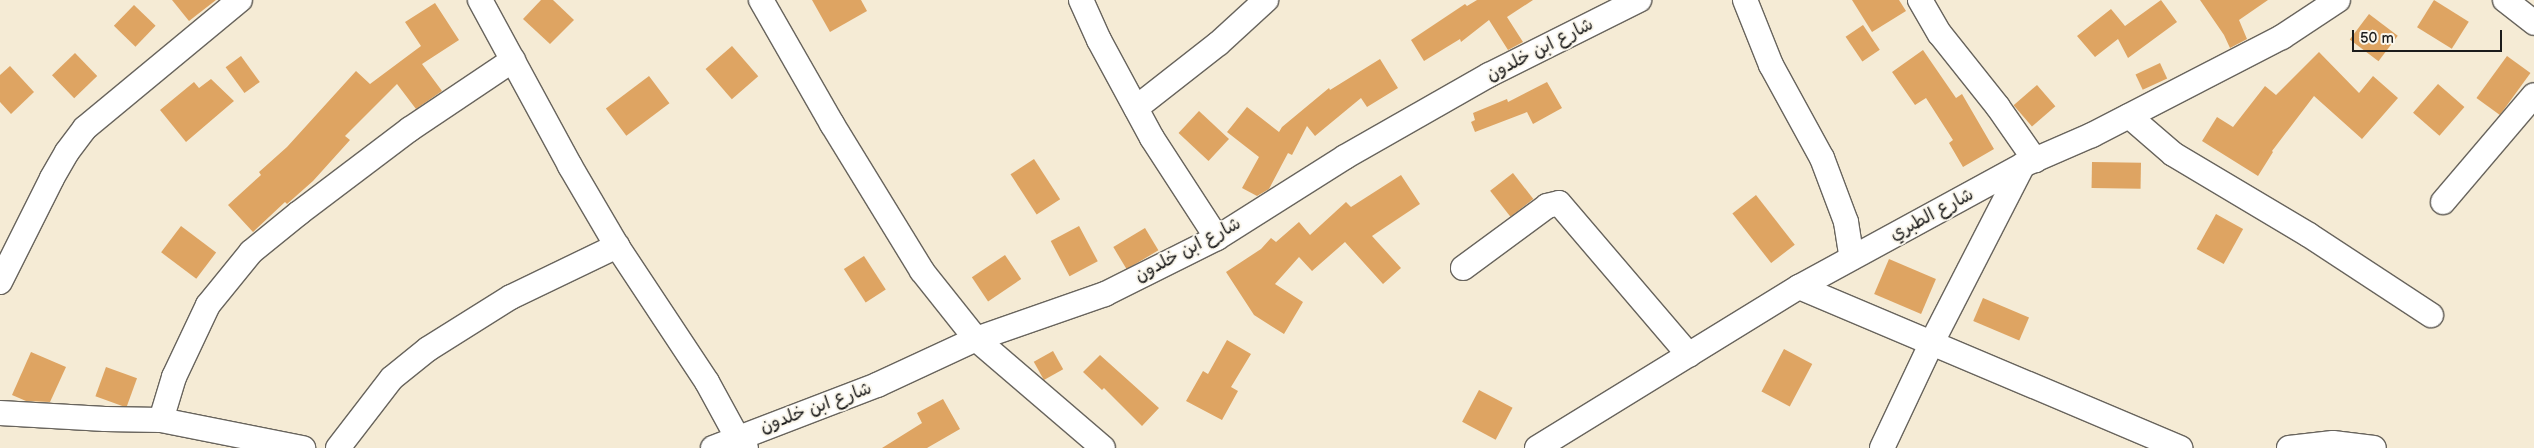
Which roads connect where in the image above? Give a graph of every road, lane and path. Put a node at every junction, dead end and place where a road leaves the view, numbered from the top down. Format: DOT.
graph roads {
  1 [pos="240,0"];
  2 [pos="480,0"];
  3 [pos="761,0"];
  4 [pos="1081,0"];
  5 [pos="1266,0"];
  6 [pos="1639,0"];
  7 [pos="1745,0"];
  8 [pos="1920,0"];
  9 [pos="2338,0"];
  10 [pos="2505,0"];
  11 [pos="2534,23"];
  12 [pos="513,60"];
  13 [pos="2534,96"];
  14 [pos="1136,108"];
  15 [pos="2129,116"];
  16 [pos="2029,163"];
  17 [pos="2444,202"];
  18 [pos="1217,238"];
  19 [pos="617,246"];
  20 [pos="1852,258"];
  21 [pos="1462,268"];
  22 [pos="0,282"];
  23 [pos="1799,287"];
  24 [pos="2432,315"];
  25 [pos="976,339"];
  26 [pos="1932,342"];
  27 [pos="1689,355"];
  28 [pos="0,413"];
  29 [pos="161,420"];
  30 [pos="742,443"];
  31 [pos="298,447"];
  32 [pos="338,448"];
  33 [pos="713,448"];
  34 [pos="1103,448"];
  35 [pos="1537,448"];
  36 [pos="1882,448"];
  37 [pos="2180,448"];
  38 [pos="2289,448"];
  39 [pos="2374,448"];
  1 -- 22 [label="street"];
  2 -- 12 [label="street"];
  3 -- 25 [label="street"];
  4 -- 14 [label="street"];
  5 -- 14 [label="street"];
  6 -- 18 [label="street, شارع ابن خلدون"];
  7 -- 20 [label="street"];
  8 -- 16 [label="street"];
  9 -- 15 [label="street, شارع الطبري"];
  10 -- 11 [label="street"];
  12 -- 19 [label="street"];
  12 -- 29 [label="street"];
  13 -- 17 [label="street"];
  14 -- 18 [label="street"];
  15 -- 16 [label="street, شارع الطبري"];
  15 -- 24 [label="street"];
  16 -- 20 [label="street, شارع الطبري"];
  16 -- 26 [label="street"];
  18 -- 25 [label="street, شارع ابن خلدون"];
  19 -- 30 [label="street"];
  19 -- 32 [label="street"];
  20 -- 23 [label="street, شارع الطبري"];
  21 -- 27 [label="street"];
  23 -- 26 [label="street"];
  23 -- 27 [label="street, شارع الطبري"];
  25 -- 30 [label="street, شارع ابن خلدون"];
  25 -- 34 [label="street"];
  26 -- 36 [label="street"];
  26 -- 37 [label="street"];
  27 -- 35 [label="street, شارع الطبري"];
  28 -- 29 [label="street"];
  29 -- 31 [label="street"];
  30 -- 33 [label="street, شارع ابن خلدون"];
  38 -- 39 [label="street"];
}
